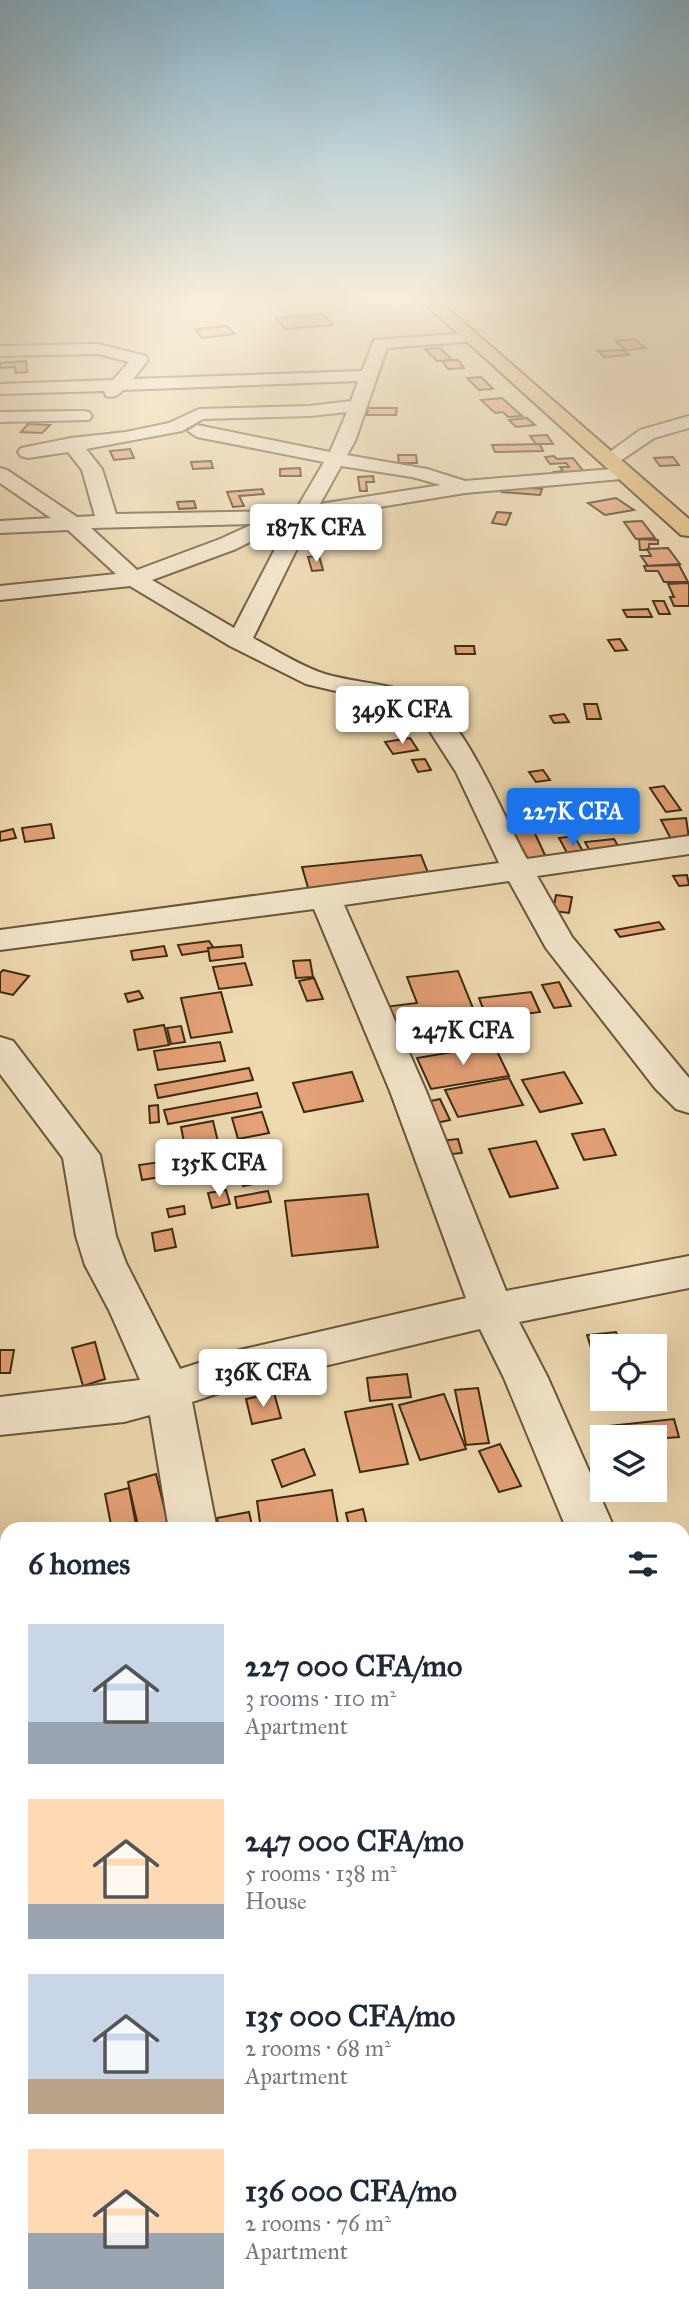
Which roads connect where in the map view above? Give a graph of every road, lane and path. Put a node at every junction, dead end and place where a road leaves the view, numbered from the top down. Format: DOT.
graph roads {
  1 [pos="90,410"];
  2 [pos="316,410"];
  3 [pos="357,410"];
  4 [pos="554,410"];
  5 [pos="155,412"];
  6 [pos="199,414"];
  7 [pos="83,416"];
  8 [pos="0,417"];
  9 [pos="689,422"];
  10 [pos="175,427"];
  11 [pos="71,444"];
  12 [pos="28,452"];
  13 [pos="335,459"];
  14 [pos="610,459"];
  15 [pos="0,474"];
  16 [pos="625,474"];
  17 [pos="465,487"];
  18 [pos="292,515"];
  19 [pos="107,521"];
  20 [pos="73,523"];
  21 [pos="0,527"];
  22 [pos="689,530"];
  23 [pos="134,579"];
  24 [pos="0,593"];
  25 [pos="239,641"];
  26 [pos="689,845"];
  27 [pos="517,869"];
  28 [pos="326,898"];
  29 [pos="0,940"];
  30 [pos="0,1049"];
  31 [pos="689,1100"];
  32 [pos="689,1272"];
  33 [pos="492,1310"];
  34 [pos="168,1392"];
  35 [pos="0,1416"];
  36 [pos="192,1522"];
  37 [pos="588,1522"];
  1 -- 7 [label="street"];
  2 -- 6 [label="street"];
  3 -- 13 [label="street"];
  4 -- 14 [label="main road"];
  5 -- 6 [label="street"];
  6 -- 10 [label="street"];
  7 -- 8 [label="street"];
  7 -- 12 [label="street"];
  9 -- 14 [label="street"];
  10 -- 11 [label="street"];
  10 -- 13 [label="street"];
  11 -- 12 [label="street"];
  11 -- 19 [label="street"];
  12 -- 15 [label="street"];
  13 -- 17 [label="street"];
  13 -- 18 [label="street"];
  14 -- 16 [label="main road"];
  15 -- 20 [label="street"];
  16 -- 17 [label="street"];
  16 -- 22 [label="main road"];
  17 -- 18 [label="street"];
  18 -- 19 [label="street"];
  18 -- 23 [label="street"];
  18 -- 25 [label="street"];
  19 -- 20 [label="street"];
  20 -- 21 [label="street"];
  20 -- 23 [label="street"];
  23 -- 24 [label="street"];
  23 -- 25 [label="street"];
  25 -- 27 [label="street"];
  26 -- 27 [label="street"];
  27 -- 28 [label="street"];
  27 -- 31 [label="street"];
  28 -- 29 [label="street"];
  28 -- 33 [label="street"];
  30 -- 34 [label="street"];
  32 -- 33 [label="street"];
  33 -- 34 [label="street"];
  33 -- 37 [label="street"];
  34 -- 35 [label="street"];
  34 -- 36 [label="street"];
}
